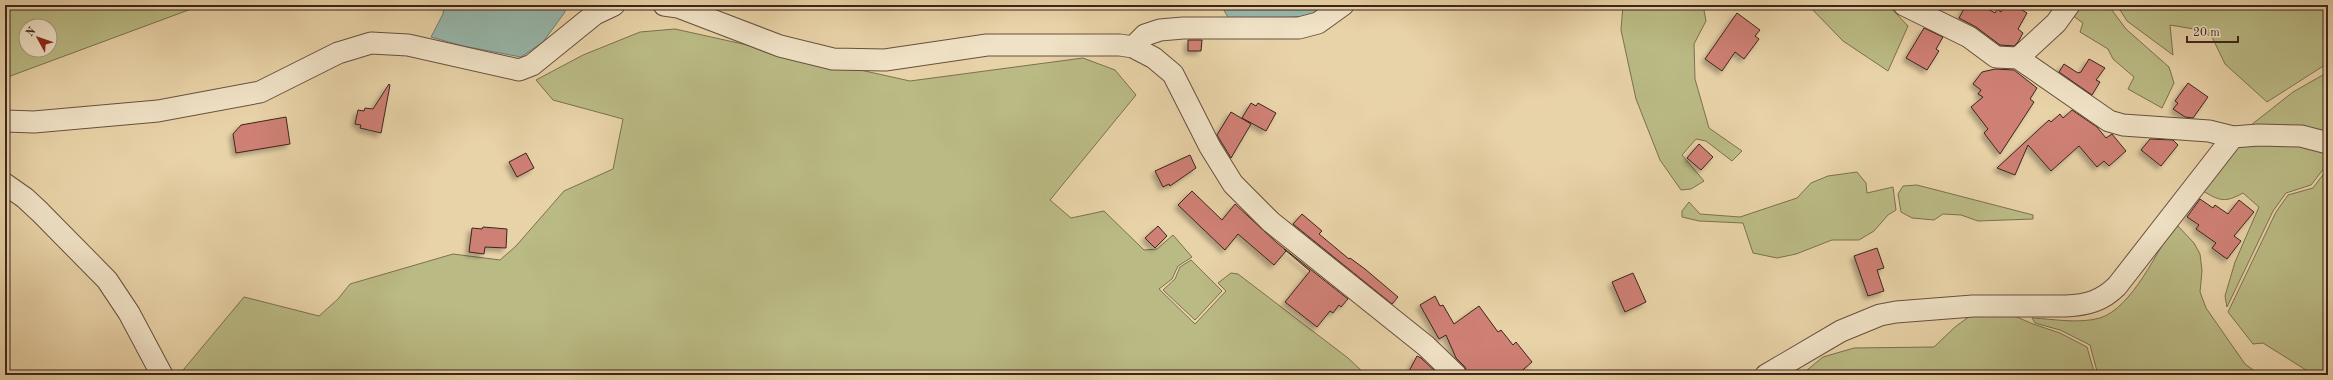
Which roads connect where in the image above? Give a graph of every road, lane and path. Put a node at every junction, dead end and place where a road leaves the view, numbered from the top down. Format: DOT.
graph roads {
  1 [pos="614,5"];
  2 [pos="664,5"];
  3 [pos="1343,5"];
  4 [pos="1904,5"];
  5 [pos="2069,5"];
  6 [pos="1134,47"];
  7 [pos="2018,58"];
  8 [pos="5,121"];
  9 [pos="2234,137"];
  10 [pos="2328,143"];
  11 [pos="5,184"];
  12 [pos="162,375"];
  13 [pos="1456,375"];
  14 [pos="1766,375"];
  1 -- 8 [label="street"];
  2 -- 6 [label="street"];
  3 -- 6 [label="street"];
  4 -- 7 [label="street"];
  5 -- 7 [label="street"];
  6 -- 13 [label="street"];
  7 -- 9 [label="street"];
  9 -- 10 [label="street"];
  9 -- 14 [label="street"];
  11 -- 12 [label="street"];
}
